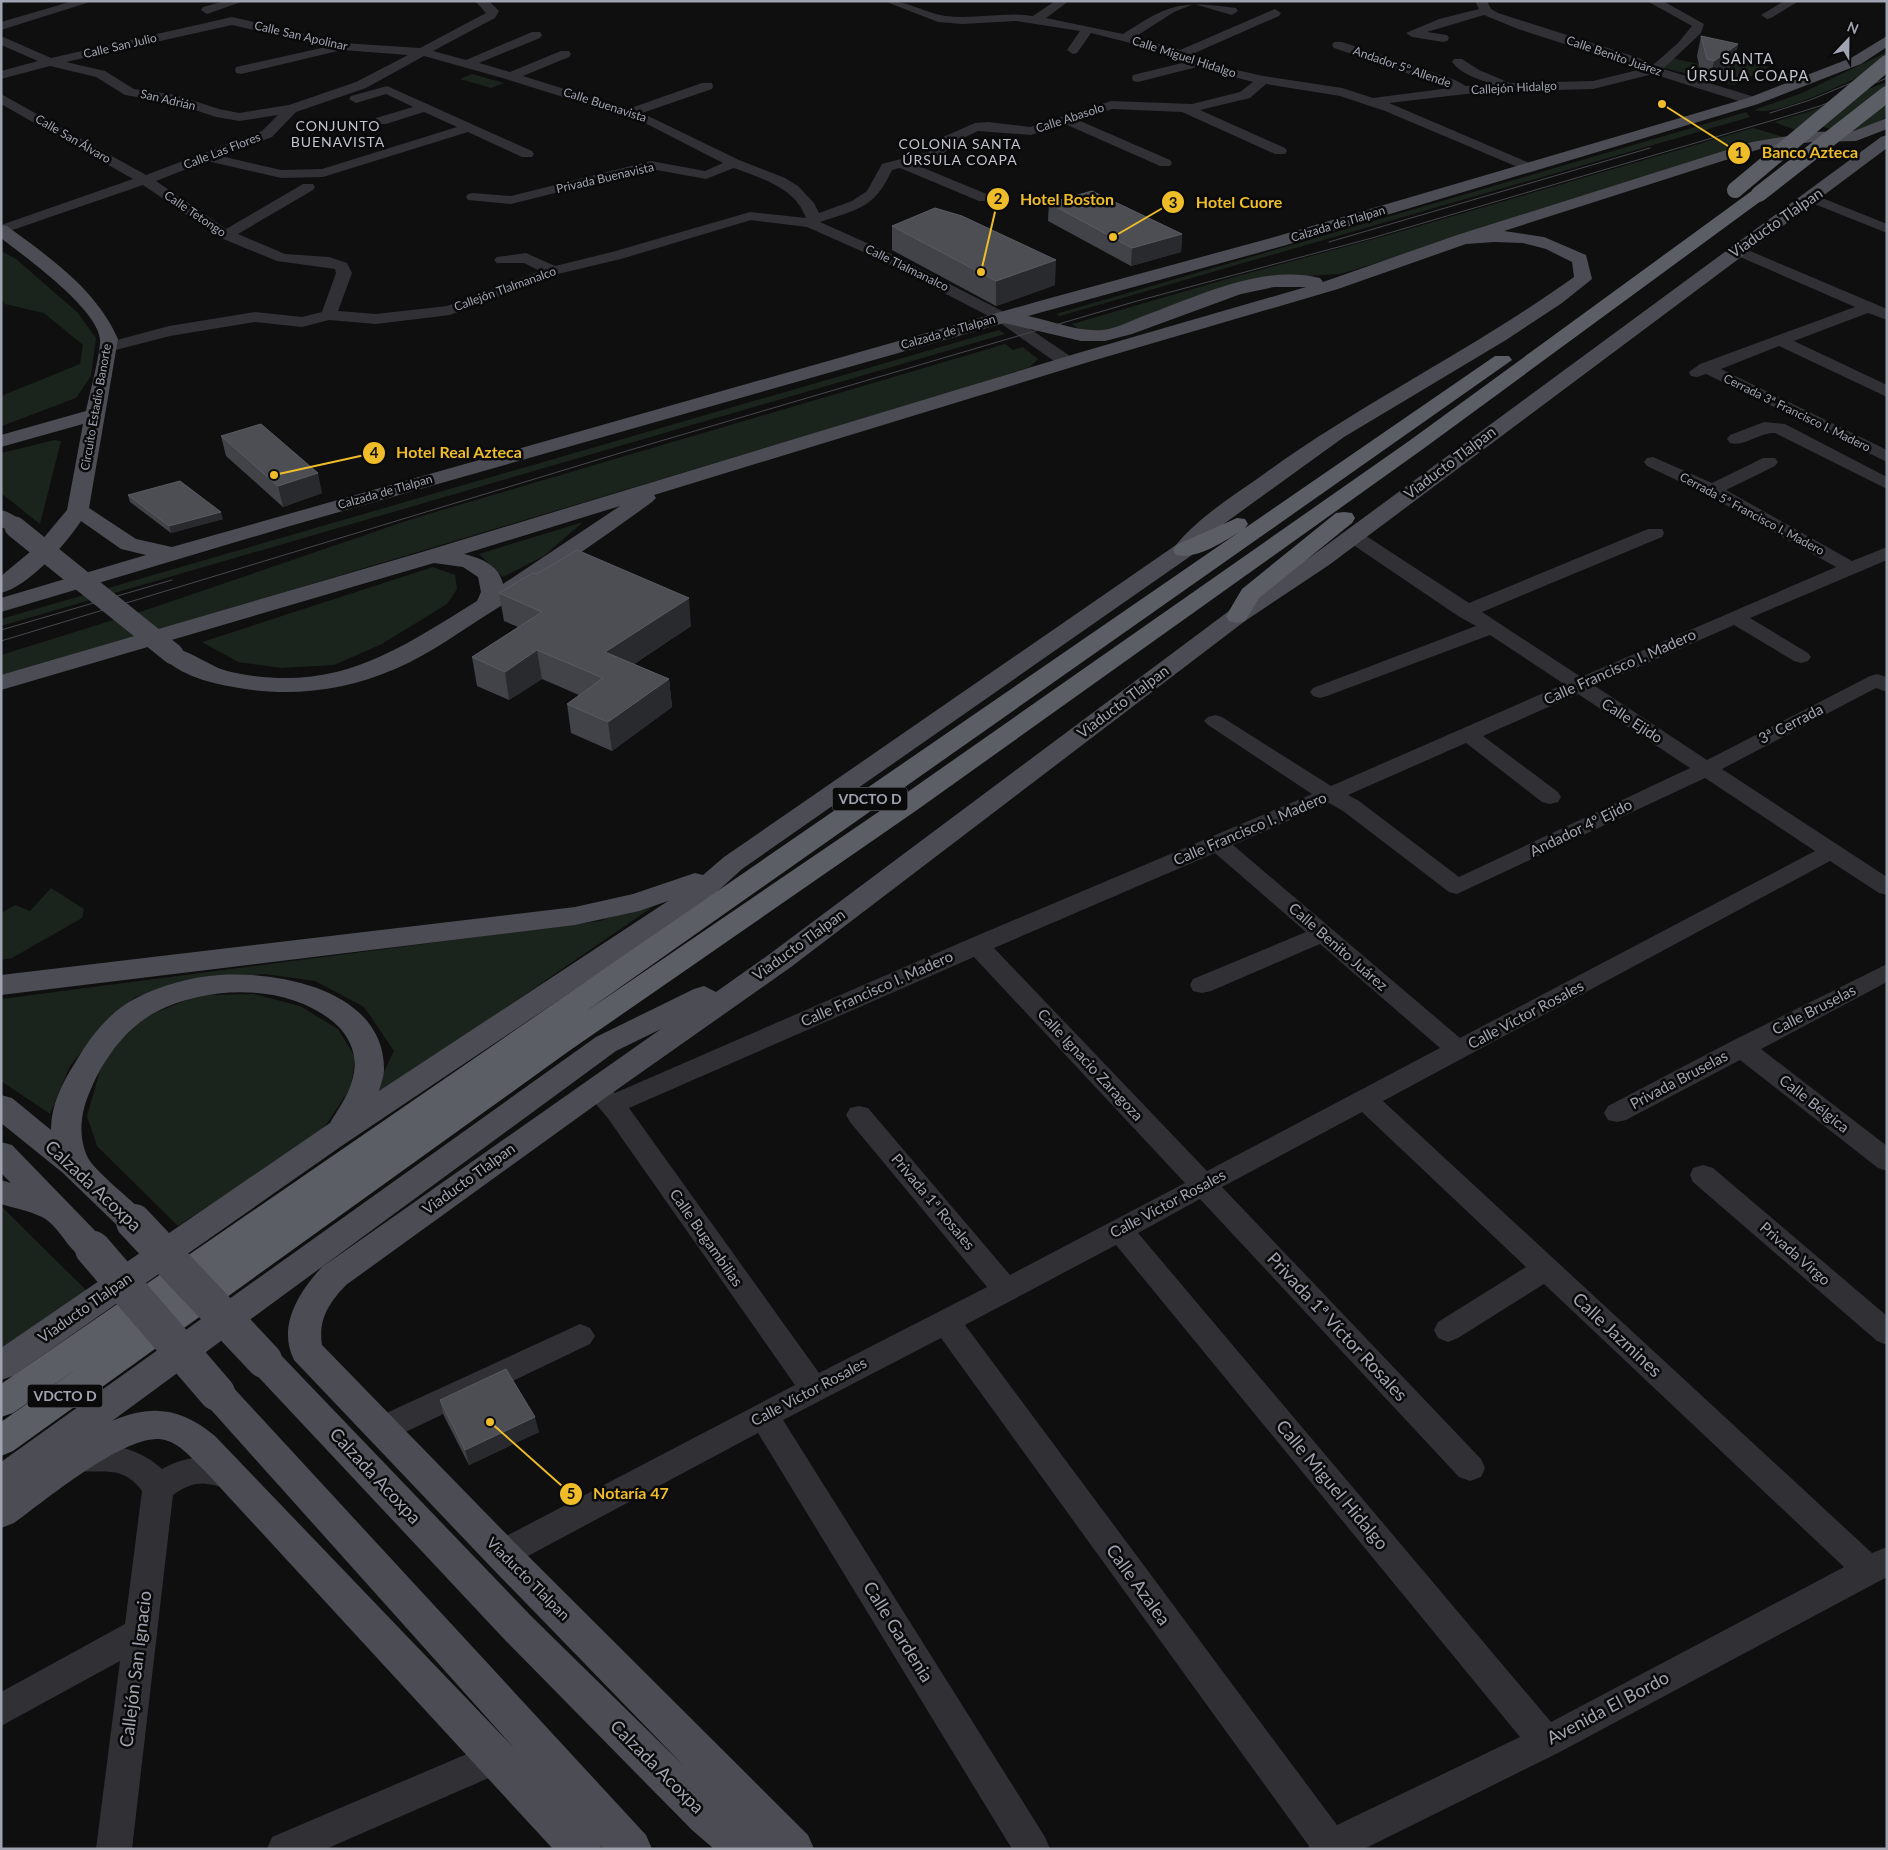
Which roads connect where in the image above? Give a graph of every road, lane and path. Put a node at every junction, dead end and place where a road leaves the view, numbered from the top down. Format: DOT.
graph roads {
  1 [pos="87,1"];
  2 [pos="238,1"];
  3 [pos="481,1"];
  4 [pos="890,1"];
  5 [pos="1063,1"];
  6 [pos="1190,1"];
  7 [pos="1198,1"];
  8 [pos="1653,1"];
  9 [pos="1793,1"];
  10 [pos="1484,6"];
  11 [pos="207,10"];
  12 [pos="1232,11"];
  13 [pos="1276,14"];
  14 [pos="1767,15"];
  15 [pos="1036,20"];
  16 [pos="240,22"];
  17 [pos="1,26"];
  18 [pos="1088,29"];
  19 [pos="536,34"];
  20 [pos="1125,38"];
  21 [pos="1442,38"];
  22 [pos="1,40"];
  23 [pos="1887,40"];
  24 [pos="1338,45"];
  25 [pos="343,47"];
  26 [pos="1073,50"];
  27 [pos="423,52"];
  28 [pos="565,54"];
  29 [pos="1181,54"];
  30 [pos="50,62"];
  31 [pos="1458,62"];
  32 [pos="1197,63"];
  33 [pos="1887,63"];
  34 [pos="468,64"];
  35 [pos="241,70"];
  36 [pos="1654,70"];
  37 [pos="1,75"];
  38 [pos="511,76"];
  39 [pos="1138,78"];
  40 [pos="1263,80"];
  41 [pos="707,86"];
  42 [pos="1513,88"];
  43 [pos="1465,91"];
  44 [pos="1887,94"];
  45 [pos="1,98"];
  46 [pos="350,101"];
  47 [pos="1374,101"];
  48 [pos="1754,101"];
  49 [pos="425,107"];
  50 [pos="291,109"];
  51 [pos="1187,109"];
  52 [pos="24,111"];
  53 [pos="631,112"];
  54 [pos="1,117"];
  55 [pos="1066,120"];
  56 [pos="381,121"];
  57 [pos="1887,123"];
  58 [pos="470,127"];
  59 [pos="1887,140"];
  60 [pos="1280,151"];
  61 [pos="526,154"];
  62 [pos="206,157"];
  63 [pos="734,162"];
  64 [pos="900,162"];
  65 [pos="1165,163"];
  66 [pos="1527,167"];
  67 [pos="145,180"];
  68 [pos="308,187"];
  69 [pos="1747,192"];
  70 [pos="473,197"];
  71 [pos="984,198"];
  72 [pos="1812,198"];
  73 [pos="812,221"];
  74 [pos="1887,229"];
  75 [pos="1,230"];
  76 [pos="226,236"];
  77 [pos="1463,239"];
  78 [pos="1736,250"];
  79 [pos="502,260"];
  80 [pos="553,271"];
  81 [pos="1332,285"];
  82 [pos="1869,307"];
  83 [pos="329,315"];
  84 [pos="1887,315"];
  85 [pos="1002,317"];
  86 [pos="1781,341"];
  87 [pos="108,347"];
  88 [pos="1068,362"];
  89 [pos="1887,392"];
  90 [pos="95,415"];
  91 [pos="1438,429"];
  92 [pos="1736,439"];
  93 [pos="1,441"];
  94 [pos="1371,450"];
  95 [pos="1887,457"];
  96 [pos="1653,462"];
  97 [pos="1768,462"];
  98 [pos="1887,484"];
  99 [pos="662,486"];
  100 [pos="1712,490"];
  101 [pos="78,510"];
  102 [pos="8,522"];
  103 [pos="1655,533"];
  104 [pos="1353,536"];
  105 [pos="1184,550"];
  106 [pos="1887,553"];
  107 [pos="176,554"];
  108 [pos="430,556"];
  109 [pos="1851,568"];
  110 [pos="1,586"];
  111 [pos="1,605"];
  112 [pos="487,605"];
  113 [pos="1465,612"];
  114 [pos="1237,616"];
  115 [pos="1734,617"];
  116 [pos="1490,628"];
  117 [pos="1801,657"];
  118 [pos="1,683"];
  119 [pos="1882,683"];
  120 [pos="1576,685"];
  121 [pos="1320,692"];
  122 [pos="1215,721"];
  123 [pos="1468,735"];
  124 [pos="1706,769"];
  125 [pos="1332,794"];
  126 [pos="1550,797"];
  127 [pos="1217,843"];
  128 [pos="1832,851"];
  129 [pos="733,863"];
  130 [pos="1887,888"];
  131 [pos="1323,934"];
  132 [pos="977,945"];
  133 [pos="781,960"];
  134 [pos="1884,977"];
  135 [pos="1,985"];
  136 [pos="1202,985"];
  137 [pos="1741,1047"];
  138 [pos="1459,1050"];
  139 [pos="603,1097"];
  140 [pos="1365,1100"];
  141 [pos="1,1106"];
  142 [pos="1617,1113"];
  143 [pos="859,1115"];
  144 [pos="332,1137"];
  145 [pos="1,1153"];
  146 [pos="1887,1161"];
  147 [pos="74,1165"];
  148 [pos="1703,1175"];
  149 [pos="1203,1185"];
  150 [pos="1,1192"];
  151 [pos="56,1209"];
  152 [pos="1119,1229"];
  153 [pos="1546,1269"];
  154 [pos="1006,1290"];
  155 [pos="946,1322"];
  156 [pos="1448,1330"];
  157 [pos="1887,1333"];
  158 [pos="580,1336"];
  159 [pos="1,1366"];
  160 [pos="814,1389"];
  161 [pos="1,1403"];
  162 [pos="764,1416"];
  163 [pos="382,1429"];
  164 [pos="1,1441"];
  165 [pos="76,1459"];
  166 [pos="1470,1468"];
  167 [pos="232,1476"];
  168 [pos="1,1482"];
  169 [pos="158,1488"];
  170 [pos="1,1512"];
  171 [pos="502,1554"];
  172 [pos="1878,1565"];
  173 [pos="141,1632"];
  174 [pos="1,1710"];
  175 [pos="1546,1742"];
  176 [pos="496,1758"];
  177 [pos="1328,1848"];
  178 [pos="114,1849"];
  179 [pos="285,1849"];
  180 [pos="581,1849"];
  181 [pos="631,1849"];
  182 [pos="746,1849"];
  183 [pos="793,1849"];
  184 [pos="1032,1849"];
  1 -- 17 [label="street"];
  2 -- 11 [label="street"];
  3 -- 27 [label="street, Calle Las Flores"];
  4 -- 15 [label="street, Calle Miguel Hidalgo"];
  5 -- 15 [label="street"];
  6 -- 20 [label="street"];
  7 -- 12 [label="street"];
  8 -- 36 [label="street"];
  9 -- 14 [label="street"];
  10 -- 21 [label="street"];
  10 -- 36 [label="street, Calle Benito Juárez"];
  13 -- 29 [label="street"];
  15 -- 18 [label="street, Calle Miguel Hidalgo"];
  16 -- 25 [label="street, Calle San Apolinar"];
  16 -- 30 [label="street, Calle San Julio"];
  18 -- 20 [label="street, Calle Miguel Hidalgo"];
  18 -- 26 [label="street"];
  19 -- 34 [label="street"];
  20 -- 29 [label="street, Calle Miguel Hidalgo"];
  22 -- 30 [label="street, San Adrián"];
  23 -- 48 [label="main road, Calzada de Tlalpan"];
  24 -- 43 [label="street, Andador 5º Allende"];
  25 -- 27 [label="street, Calle San Apolinar"];
  25 -- 35 [label="street"];
  27 -- 34 [label="street, Calle Buenavista"];
  27 -- 50 [label="street, Calle Las Flores"];
  28 -- 38 [label="street"];
  29 -- 32 [label="street, Calle Miguel Hidalgo"];
  30 -- 37 [label="street, Calle San Julio"];
  30 -- 50 [label="street, San Adrián"];
  31 -- 42 [label="street"];
  32 -- 39 [label="street"];
  32 -- 40 [label="street, Calle Miguel Hidalgo"];
  33 -- 69 [label="highway, Viaducto Tlalpan / VDCTO D, bridge"];
  34 -- 38 [label="street, Calle Buenavista"];
  36 -- 42 [label="street, Callejón Hidalgo"];
  36 -- 48 [label="street, Calle Benito Juárez"];
  38 -- 53 [label="street, Calle Buenavista"];
  40 -- 47 [label="street, Calle Miguel Hidalgo"];
  40 -- 51 [label="street, Calle Abasolo"];
  41 -- 53 [label="street"];
  42 -- 43 [label="street, Callejón Hidalgo"];
  43 -- 47 [label="street, Callejón Hidalgo"];
  44 -- 69 [label="highway, Viaducto Tlalpan / VDCTO D, bridge"];
  45 -- 52 [label="street, Calle San Álvaro"];
  46 -- 49 [label="street"];
  47 -- 66 [label="street, Calle Miguel Hidalgo"];
  48 -- 66 [label="main road, Calzada de Tlalpan"];
  49 -- 56 [label="street"];
  49 -- 58 [label="street"];
  50 -- 62 [label="street, Calle Las Flores"];
  51 -- 55 [label="street, Calle Abasolo"];
  51 -- 60 [label="street"];
  52 -- 54 [label="street"];
  52 -- 67 [label="street, Calle San Álvaro"];
  53 -- 63 [label="street, Calle Buenavista"];
  55 -- 64 [label="street, Calle Abasolo"];
  55 -- 65 [label="street"];
  57 -- 77 [label="main road"];
  58 -- 61 [label="street"];
  58 -- 62 [label="street"];
  59 -- 72 [label="main road, Viaducto Tlalpan"];
  62 -- 67 [label="street, Calle Las Flores"];
  63 -- 70 [label="street, Privada Buenavista"];
  63 -- 73 [label="street, Calle Buenavista"];
  64 -- 71 [label="street"];
  64 -- 73 [label="street, Calle Abasolo"];
  66 -- 85 [label="main road, Calzada de Tlalpan"];
  67 -- 75 [label="street, Calle Las Flores"];
  67 -- 76 [label="street, Calle Tetongo"];
  68 -- 76 [label="street"];
  69 -- 91 [label="highway, Viaducto Tlalpan / VDCTO D"];
  69 -- 94 [label="highway, Viaducto Tlalpan / VDCTO D"];
  72 -- 74 [label="street"];
  72 -- 78 [label="main road, Viaducto Tlalpan"];
  73 -- 80 [label="street, Callejón Tlalmanalco"];
  73 -- 85 [label="street, Calle Tlalmanalco"];
  75 -- 87 [label="main road, Circuito Estadio Banorte"];
  76 -- 83 [label="street, Calle Tetongo"];
  77 -- 81 [label="main road"];
  77 -- 105 [label="main road, Viaducto Tlalpan"];
  78 -- 82 [label="street"];
  78 -- 104 [label="main road, Viaducto Tlalpan"];
  79 -- 80 [label="street"];
  80 -- 83 [label="street, Callejón Tlalmanalco"];
  81 -- 85 [label="main road"];
  81 -- 88 [label="main road"];
  82 -- 84 [label="street"];
  82 -- 86 [label="street"];
  83 -- 87 [label="street, Callejón Tlalmanalco"];
  85 -- 88 [label="street, Calle Tlalmanalco"];
  85 -- 107 [label="main road, Calzada de Tlalpan"];
  86 -- 89 [label="street"];
  86 -- 95 [label="street, Cerrada 3ª Francisco I. Madero"];
  87 -- 90 [label="main road, Circuito Estadio Banorte"];
  88 -- 99 [label="main road"];
  90 -- 93 [label="main road"];
  90 -- 101 [label="main road, Circuito Estadio Banorte"];
  91 -- 114 [label="highway"];
  91 -- 164 [label="highway, Viaducto Tlalpan / VDCTO D"];
  92 -- 98 [label="street"];
  94 -- 105 [label="highway"];
  94 -- 161 [label="highway, Viaducto Tlalpan / VDCTO D"];
  96 -- 100 [label="street, Cerrada 5ª Francisco I. Madero"];
  97 -- 100 [label="street"];
  99 -- 108 [label="main road"];
  99 -- 112 [label="main road"];
  100 -- 109 [label="street, Cerrada 5ª Francisco I. Madero"];
  101 -- 107 [label="main road"];
  101 -- 110 [label="main road, Circuito Estadio Banorte"];
  102 -- 112 [label="main road, bridge"];
  103 -- 113 [label="street"];
  104 -- 113 [label="street, Calle Ejido"];
  104 -- 114 [label="main road, Viaducto Tlalpan"];
  105 -- 129 [label="main road, Viaducto Tlalpan"];
  106 -- 109 [label="street, Calle Francisco I. Madero"];
  107 -- 111 [label="main road, Calzada de Tlalpan"];
  108 -- 112 [label="main road"];
  108 -- 118 [label="main road"];
  109 -- 115 [label="street, Calle Francisco I. Madero"];
  113 -- 116 [label="street, Calle Ejido"];
  114 -- 133 [label="main road, Viaducto Tlalpan"];
  115 -- 117 [label="street"];
  115 -- 120 [label="street, Calle Francisco I. Madero"];
  116 -- 120 [label="street, Calle Ejido"];
  116 -- 121 [label="street"];
  119 -- 124 [label="street, 3ª Cerrada"];
  120 -- 123 [label="street, Calle Francisco I. Madero"];
  120 -- 124 [label="street, Calle Ejido"];
  122 -- 125 [label="street"];
  123 -- 125 [label="street, Calle Francisco I. Madero"];
  123 -- 126 [label="street"];
  124 -- 125 [label="street, Andador 4º Ejido"];
  124 -- 128 [label="street, Calle Ejido"];
  125 -- 127 [label="street, Calle Francisco I. Madero"];
  127 -- 131 [label="street, Calle Benito Juárez"];
  127 -- 132 [label="street, Calle Francisco I. Madero"];
  128 -- 130 [label="street, Calle Ejido"];
  128 -- 138 [label="street, Calle Víctor Rosales"];
  129 -- 135 [label="main road"];
  129 -- 144 [label="main road, Viaducto Tlalpan"];
  131 -- 136 [label="street"];
  131 -- 138 [label="street, Calle Benito Juárez"];
  132 -- 139 [label="street, Calle Francisco I. Madero"];
  132 -- 149 [label="street, Calle Ignacio Zaragoza"];
  133 -- 139 [label="main road, Viaducto Tlalpan"];
  133 -- 168 [label="main road"];
  134 -- 137 [label="street, Calle Bruselas"];
  137 -- 142 [label="street, Privada Bruselas"];
  137 -- 146 [label="street, Calle Bélgica"];
  138 -- 140 [label="street, Calle Víctor Rosales"];
  139 -- 160 [label="street, Calle Bugambilias"];
  139 -- 163 [label="main road, Viaducto Tlalpan"];
  140 -- 149 [label="street, Calle Víctor Rosales"];
  140 -- 153 [label="street, Calle Jazmines"];
  141 -- 147 [label="main road, Calzada Acoxpa"];
  143 -- 154 [label="street, Privada 1ª Rosales"];
  144 -- 147 [label="main road"];
  144 -- 159 [label="main road, Viaducto Tlalpan"];
  145 -- 151 [label="main road"];
  147 -- 182 [label="main road, Calzada Acoxpa, bridge"];
  148 -- 157 [label="street, Privada Virgo"];
  149 -- 152 [label="street, Calle Víctor Rosales"];
  149 -- 166 [label="street, Privada 1ª Víctor Rosales"];
  150 -- 151 [label="main road"];
  151 -- 181 [label="main road, bridge"];
  152 -- 154 [label="street, Calle Víctor Rosales"];
  152 -- 175 [label="street, Calle Miguel Hidalgo"];
  153 -- 156 [label="street"];
  153 -- 172 [label="street, Calle Jazmines"];
  154 -- 155 [label="street, Calle Víctor Rosales"];
  155 -- 160 [label="street, Calle Víctor Rosales"];
  155 -- 177 [label="street, Calle Azalea"];
  158 -- 163 [label="street"];
  160 -- 162 [label="street, Calle Víctor Rosales"];
  162 -- 171 [label="street, Calle Víctor Rosales"];
  162 -- 184 [label="street, Calle Gardenia"];
  163 -- 171 [label="main road, Viaducto Tlalpan"];
  165 -- 167 [label="main road"];
  165 -- 169 [label="street"];
  165 -- 170 [label="main road"];
  167 -- 169 [label="street"];
  167 -- 176 [label="main road"];
  169 -- 173 [label="street, Callejón San Ignacio"];
  171 -- 183 [label="main road, Viaducto Tlalpan"];
  172 -- 175 [label="street, Avenida El Bordo"];
  173 -- 174 [label="street"];
  173 -- 178 [label="street, Callejón San Ignacio"];
  175 -- 177 [label="street, Avenida El Bordo"];
  176 -- 179 [label="street"];
  176 -- 180 [label="main road"];
}
